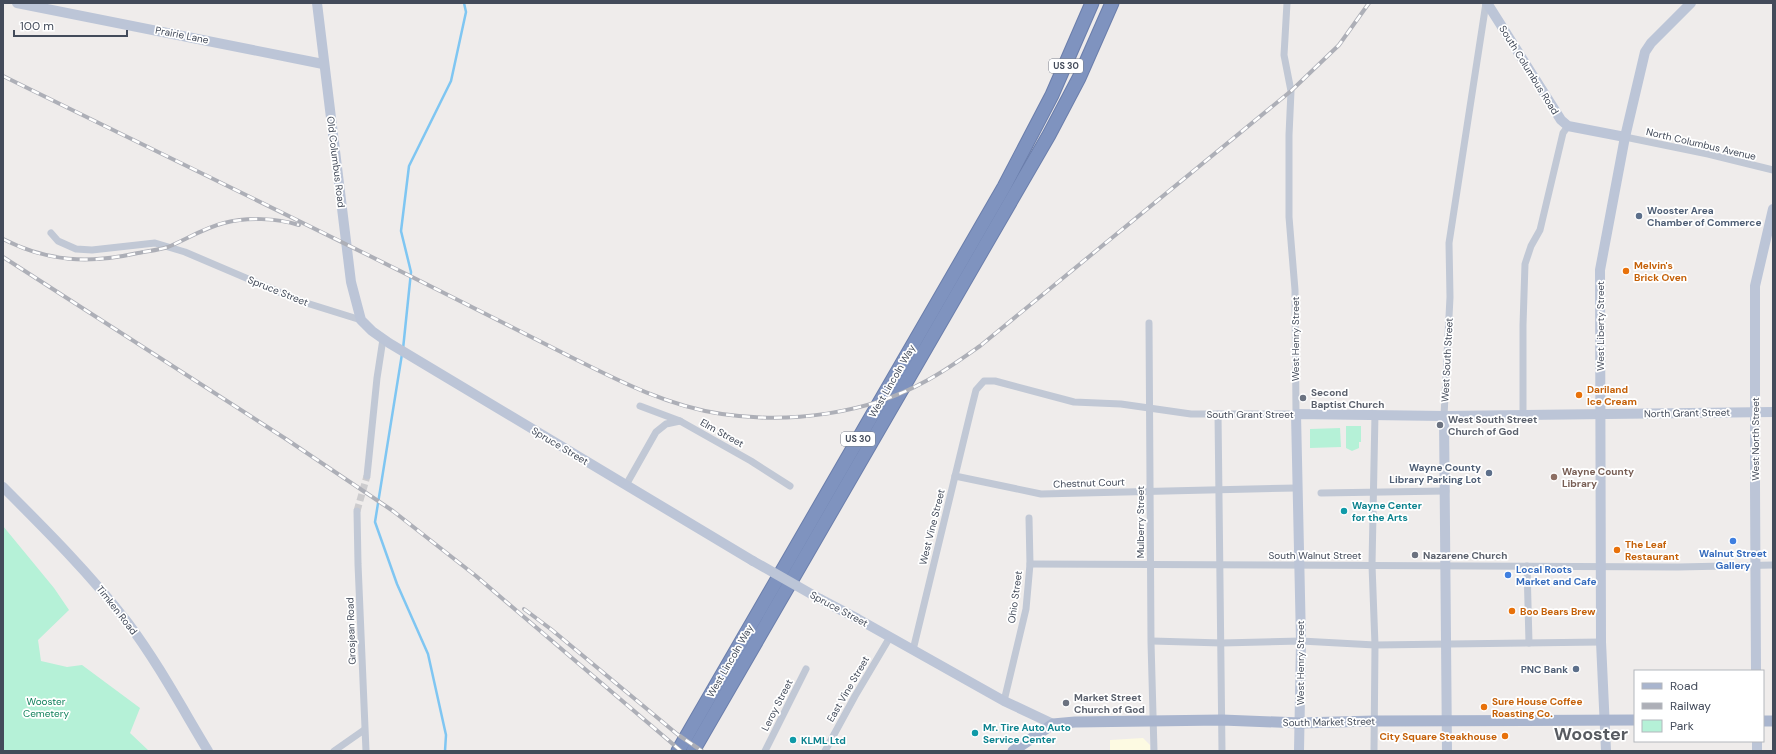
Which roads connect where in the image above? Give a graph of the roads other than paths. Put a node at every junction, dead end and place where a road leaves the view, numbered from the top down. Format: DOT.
graph roads {
  1 [pos="17,3"];
  2 [pos="317,3"];
  3 [pos="1084,3"];
  4 [pos="1092,3"];
  5 [pos="1112,3"];
  6 [pos="1287,3"];
  7 [pos="1487,3"];
  8 [pos="1691,3"];
  9 [pos="324,64"];
  10 [pos="1568,126"];
  11 [pos="1036,127"];
  12 [pos="1625,137"];
  13 [pos="1773,170"];
  14 [pos="1773,209"];
  15 [pos="51,233"];
  16 [pos="361,320"];
  17 [pos="1149,323"];
  18 [pos="386,341"];
  19 [pos="640,406"];
  20 [pos="1150,408"];
  21 [pos="971,410"];
  22 [pos="1754,412"];
  23 [pos="1773,412"];
  24 [pos="1218,414"];
  25 [pos="1296,414"];
  26 [pos="1375,414"];
  27 [pos="1600,414"];
  28 [pos="1523,415"];
  29 [pos="1444,416"];
  30 [pos="680,421"];
  31 [pos="367,476"];
  32 [pos="955,476"];
  33 [pos="626,485"];
  34 [pos="790,486"];
  35 [pos="3,487"];
  36 [pos="1296,488"];
  37 [pos="1219,490"];
  38 [pos="1150,491"];
  39 [pos="1446,491"];
  40 [pos="1373,492"];
  41 [pos="1321,493"];
  42 [pos="357,511"];
  43 [pos="1029,518"];
  44 [pos="1030,564"];
  45 [pos="1151,564"];
  46 [pos="1372,565"];
  47 [pos="1600,565"];
  48 [pos="1756,565"];
  49 [pos="1773,565"];
  50 [pos="1221,566"];
  51 [pos="1300,566"];
  52 [pos="1445,566"];
  53 [pos="1527,566"];
  54 [pos="890,637"];
  55 [pos="1301,641"];
  56 [pos="1152,642"];
  57 [pos="1601,642"];
  58 [pos="1222,643"];
  59 [pos="1529,643"];
  60 [pos="1446,644"];
  61 [pos="1375,645"];
  62 [pos="913,650"];
  63 [pos="806,668"];
  64 [pos="1756,670"];
  65 [pos="736,677"];
  66 [pos="1004,701"];
  67 [pos="1154,720"];
  68 [pos="1222,720"];
  69 [pos="1606,720"];
  70 [pos="1634,720"];
  71 [pos="1374,721"];
  72 [pos="1447,721"];
  73 [pos="1300,723"];
  74 [pos="1053,724"];
  75 [pos="364,730"];
  76 [pos="208,751"];
  77 [pos="334,751"];
  78 [pos="366,751"];
  79 [pos="678,751"];
  80 [pos="693,751"];
  81 [pos="700,751"];
  82 [pos="765,751"];
  83 [pos="825,751"];
  84 [pos="1013,751"];
  85 [pos="1154,751"];
  86 [pos="1222,751"];
  87 [pos="1299,751"];
  88 [pos="1374,751"];
  89 [pos="1447,751"];
  90 [pos="1606,751"];
  1 -- 9 [label="street, Prairie Lane"];
  2 -- 9 [label="street, Old Columbus Road"];
  3 -- 11 [label="highway"];
  4 -- 11 [label="highway, West Lincoln Way / US 30"];
  5 -- 65 [label="highway, West Lincoln Way / US 30"];
  6 -- 25 [label="street, West Henry Street"];
  7 -- 10 [label="street, South Columbus Road"];
  7 -- 29 [label="street, West South Street"];
  8 -- 12 [label="street, West Liberty Street"];
  9 -- 16 [label="street, Old Columbus Road"];
  10 -- 12 [label="street"];
  10 -- 28 [label="street"];
  11 -- 79 [label="highway, West Lincoln Way / US 30"];
  12 -- 13 [label="street, North Columbus Avenue"];
  12 -- 27 [label="street, West Liberty Street"];
  14 -- 22 [label="street, West North Street"];
  15 -- 16 [label="street, Spruce Street"];
  16 -- 18 [label="street, Spruce Street"];
  17 -- 20 [label="street, Mulberry Street"];
  18 -- 31 [label="street"];
  18 -- 33 [label="street, Spruce Street"];
  19 -- 30 [label="street, Elm Street"];
  20 -- 21 [label="street, South Grant Street"];
  20 -- 24 [label="street, South Grant Street"];
  20 -- 38 [label="street, Mulberry Street"];
  21 -- 32 [label="street, West Vine Street"];
  22 -- 23 [label="street, North Grant Street"];
  22 -- 27 [label="street, North Grant Street"];
  22 -- 48 [label="street, West North Street"];
  24 -- 25 [label="street, South Grant Street"];
  24 -- 37 [label="street"];
  25 -- 26 [label="street, South Grant Street"];
  25 -- 36 [label="street, West Henry Street"];
  26 -- 29 [label="street, South Grant Street"];
  26 -- 40 [label="street"];
  27 -- 28 [label="street, South Grant Street"];
  27 -- 47 [label="street, West Liberty Street"];
  28 -- 29 [label="street, South Grant Street"];
  29 -- 39 [label="street, West South Street"];
  30 -- 33 [label="street"];
  30 -- 34 [label="street, Elm Street"];
  32 -- 38 [label="street, Chestnut Court"];
  32 -- 62 [label="street, West Vine Street"];
  33 -- 54 [label="street, Spruce Street, bridge"];
  35 -- 76 [label="street, Timken Road"];
  36 -- 37 [label="street, Chestnut Court"];
  36 -- 51 [label="street, West Henry Street"];
  37 -- 38 [label="street, Chestnut Court"];
  37 -- 50 [label="street"];
  38 -- 45 [label="street, Mulberry Street"];
  39 -- 40 [label="street"];
  39 -- 52 [label="street, West South Street"];
  40 -- 41 [label="street"];
  40 -- 46 [label="street"];
  42 -- 75 [label="street, Grosjean Road"];
  43 -- 44 [label="street, Ohio Street"];
  44 -- 45 [label="street, South Walnut Street"];
  44 -- 66 [label="street, Ohio Street"];
  45 -- 50 [label="street, South Walnut Street"];
  45 -- 56 [label="street, Mulberry Street"];
  46 -- 51 [label="street, South Walnut Street"];
  46 -- 52 [label="street, South Walnut Street"];
  46 -- 61 [label="street"];
  47 -- 48 [label="street, South Walnut Street"];
  47 -- 53 [label="street, South Walnut Street"];
  47 -- 57 [label="street, West Liberty Street"];
  48 -- 49 [label="street, South Walnut Street"];
  48 -- 64 [label="street, West North Street"];
  50 -- 51 [label="street, South Walnut Street"];
  50 -- 58 [label="street"];
  51 -- 55 [label="street, West Henry Street"];
  52 -- 53 [label="street, South Walnut Street"];
  52 -- 60 [label="street, West South Street"];
  53 -- 59 [label="street"];
  54 -- 62 [label="street, Spruce Street"];
  54 -- 83 [label="street, East Vine Street"];
  55 -- 58 [label="street"];
  55 -- 61 [label="street"];
  55 -- 73 [label="street, West Henry Street"];
  56 -- 58 [label="street"];
  56 -- 67 [label="street, Mulberry Street"];
  57 -- 59 [label="street"];
  57 -- 69 [label="street, West Liberty Street"];
  58 -- 68 [label="street"];
  59 -- 60 [label="street"];
  60 -- 61 [label="street"];
  60 -- 72 [label="street, West South Street"];
  61 -- 71 [label="street"];
  62 -- 66 [label="street, Spruce Street"];
  63 -- 82 [label="street, Leroy Street"];
  65 -- 80 [label="highway, US 30"];
  65 -- 81 [label="highway"];
  66 -- 74 [label="street, Spruce Street"];
  67 -- 68 [label="main road, South Market Street"];
  67 -- 74 [label="main road, South Market Street"];
  67 -- 85 [label="street, Mulberry Street"];
  68 -- 73 [label="main road, South Market Street"];
  68 -- 86 [label="street"];
  69 -- 70 [label="main road, South Market Street"];
  69 -- 72 [label="main road, South Market Street"];
  69 -- 90 [label="street, West Liberty Street"];
  71 -- 72 [label="main road, South Market Street"];
  71 -- 73 [label="main road, South Market Street"];
  71 -- 88 [label="street"];
  72 -- 89 [label="street, West South Street"];
  73 -- 87 [label="street, West Henry Street"];
  74 -- 84 [label="main road"];
  75 -- 77 [label="street"];
  75 -- 78 [label="street, Grosjean Road"];
}
